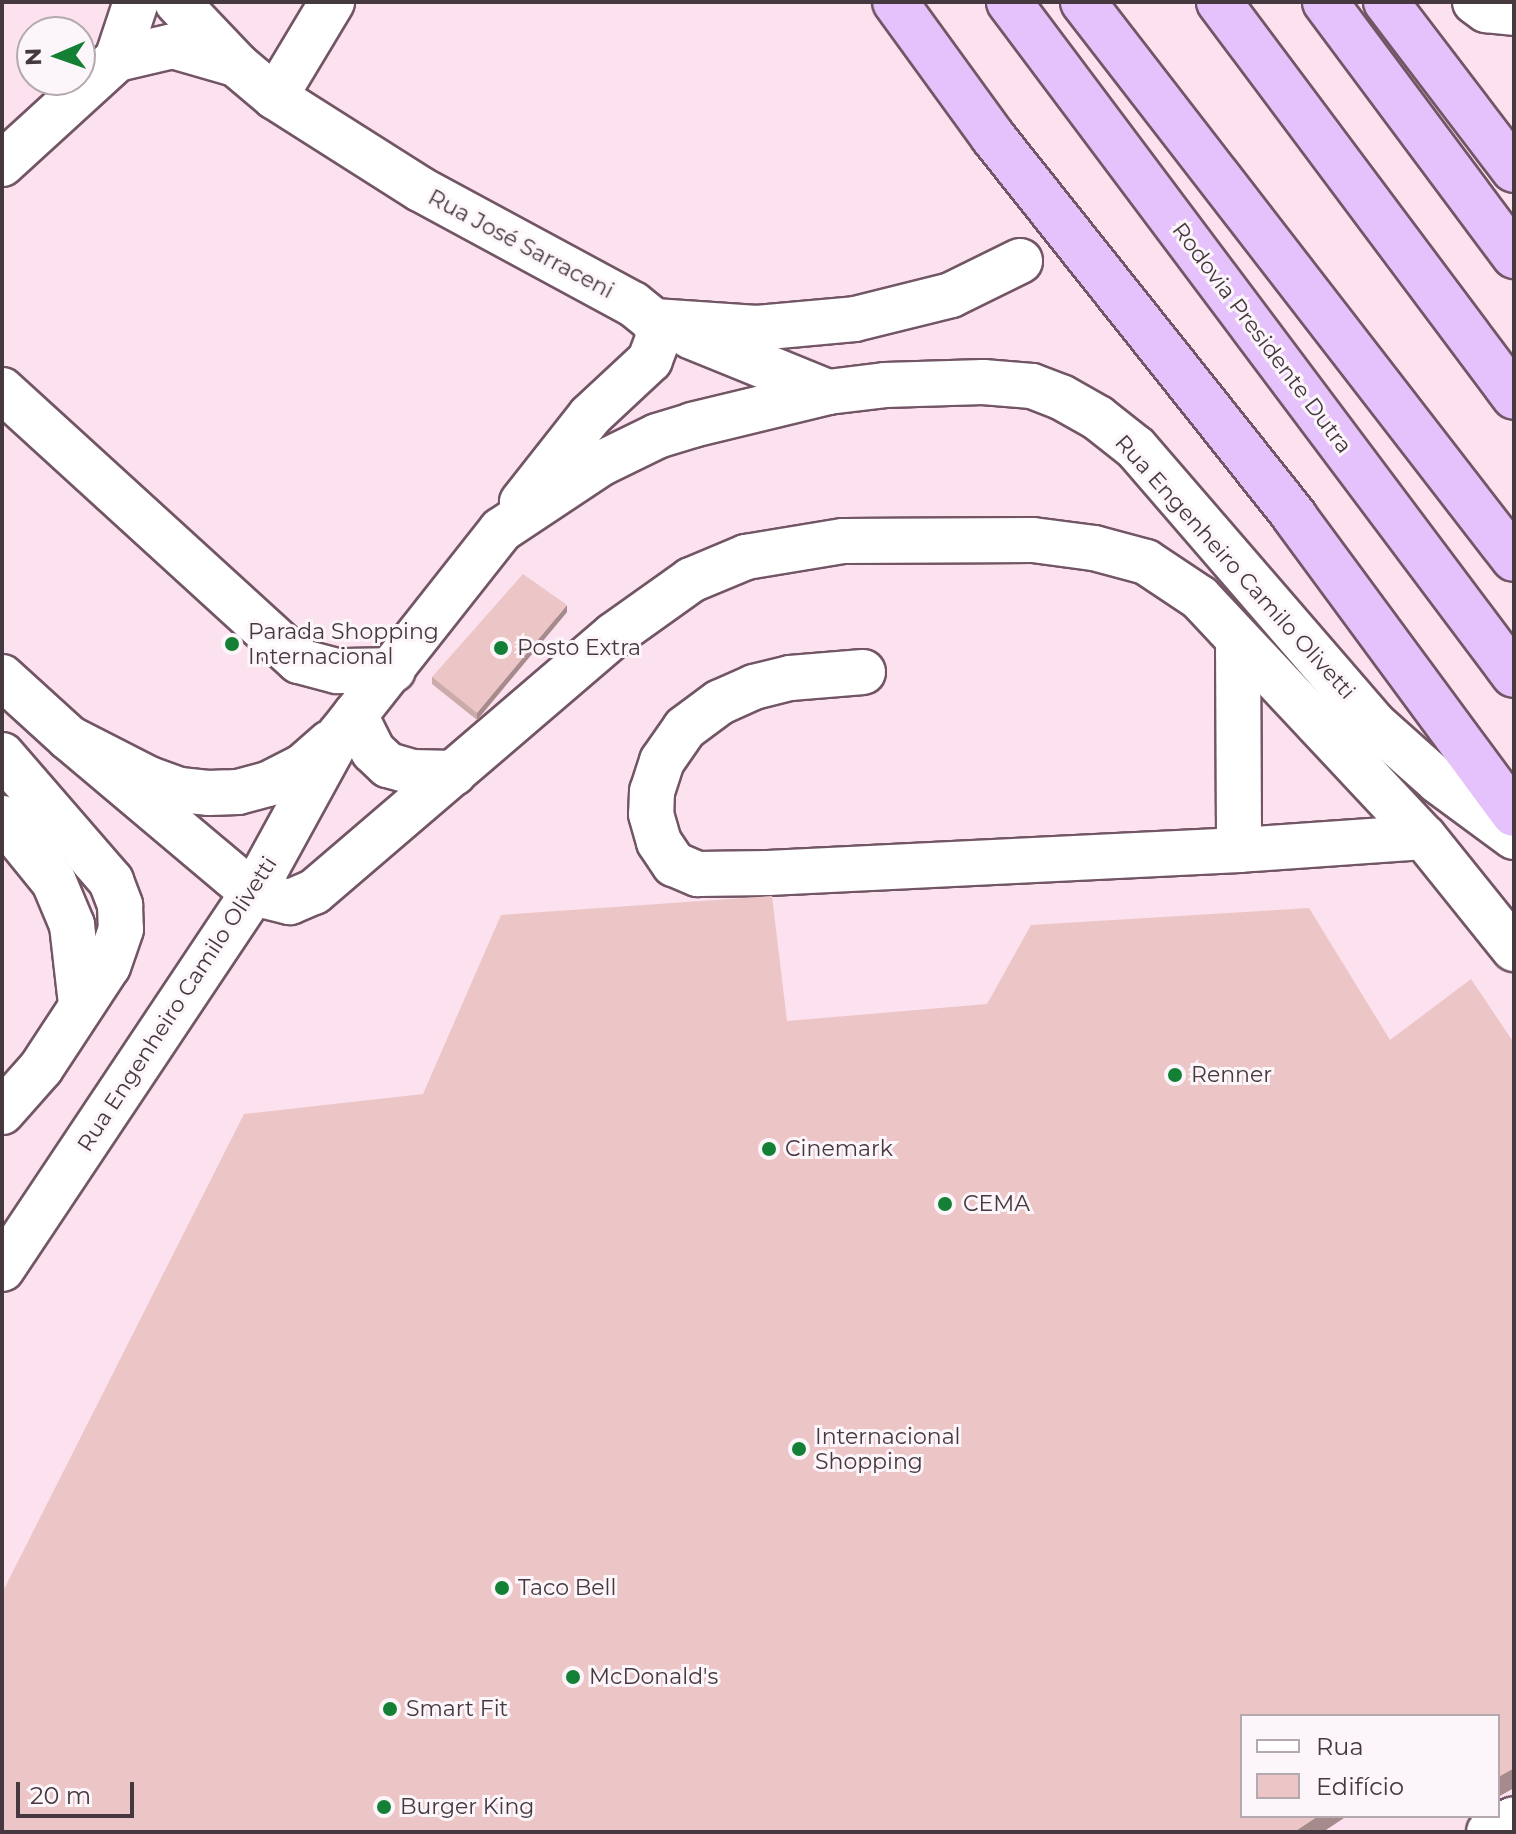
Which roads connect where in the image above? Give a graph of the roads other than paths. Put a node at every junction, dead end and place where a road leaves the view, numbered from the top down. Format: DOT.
graph roads {
  1 [pos="136,2"];
  2 [pos="177,2"];
  3 [pos="332,2"];
  4 [pos="895,2"];
  5 [pos="1009,2"];
  6 [pos="1083,2"];
  7 [pos="1219,2"];
  8 [pos="1325,2"];
  9 [pos="1386,2"];
  10 [pos="1475,2"];
  11 [pos="1514,13"];
  12 [pos="117,59"];
  13 [pos="237,65"];
  14 [pos="275,97"];
  15 [pos="2,164"];
  16 [pos="1514,170"];
  17 [pos="1514,256"];
  18 [pos="1020,261"];
  19 [pos="654,321"];
  20 [pos="2,390"];
  21 [pos="828,392"];
  22 [pos="1514,397"];
  23 [pos="501,530"];
  24 [pos="1514,559"];
  25 [pos="1238,641"];
  26 [pos="393,670"];
  27 [pos="863,672"];
  28 [pos="1514,675"];
  29 [pos="2,677"];
  30 [pos="348,724"];
  31 [pos="69,738"];
  32 [pos="2,755"];
  33 [pos="454,773"];
  34 [pos="1514,814"];
  35 [pos="2,818"];
  36 [pos="1424,837"];
  37 [pos="1514,837"];
  38 [pos="1239,850"];
  39 [pos="253,893"];
  40 [pos="1514,949"];
  41 [pos="81,1004"];
  42 [pos="2,1112"];
  43 [pos="2,1269"];
  44 [pos="1514,1819"];
  45 [pos="1489,1832"];
  1 -- 12 [label="street"];
  2 -- 13 [label="street, Rua José Sarraceni"];
  3 -- 14 [label="street"];
  4 -- 34 [label="highway"];
  5 -- 28 [label="highway, Rodovia Presidente Dutra"];
  6 -- 24 [label="highway"];
  7 -- 22 [label="highway"];
  8 -- 17 [label="highway"];
  9 -- 16 [label="highway"];
  10 -- 11 [label="street"];
  12 -- 13 [label="street"];
  12 -- 15 [label="street"];
  13 -- 14 [label="street, Rua José Sarraceni"];
  14 -- 19 [label="street, Rua José Sarraceni"];
  18 -- 19 [label="street"];
  19 -- 21 [label="street, Rua José Sarraceni"];
  19 -- 23 [label="street"];
  20 -- 26 [label="street"];
  21 -- 23 [label="street, Rua Engenheiro Camilo Olivetti"];
  21 -- 37 [label="street, Rua Engenheiro Camilo Olivetti"];
  23 -- 26 [label="street, Rua Engenheiro Camilo Olivetti"];
  25 -- 33 [label="street"];
  25 -- 36 [label="street"];
  25 -- 38 [label="street"];
  26 -- 30 [label="street, Rua Engenheiro Camilo Olivetti"];
  27 -- 38 [label="street"];
  29 -- 31 [label="street"];
  30 -- 31 [label="street"];
  30 -- 33 [label="street"];
  30 -- 39 [label="street, Rua Engenheiro Camilo Olivetti"];
  31 -- 39 [label="street"];
  32 -- 41 [label="street"];
  33 -- 39 [label="street"];
  35 -- 41 [label="street"];
  36 -- 38 [label="street"];
  36 -- 40 [label="street"];
  39 -- 43 [label="street, Rua Engenheiro Camilo Olivetti"];
  41 -- 42 [label="street"];
  44 -- 45 [label="street"];
}
